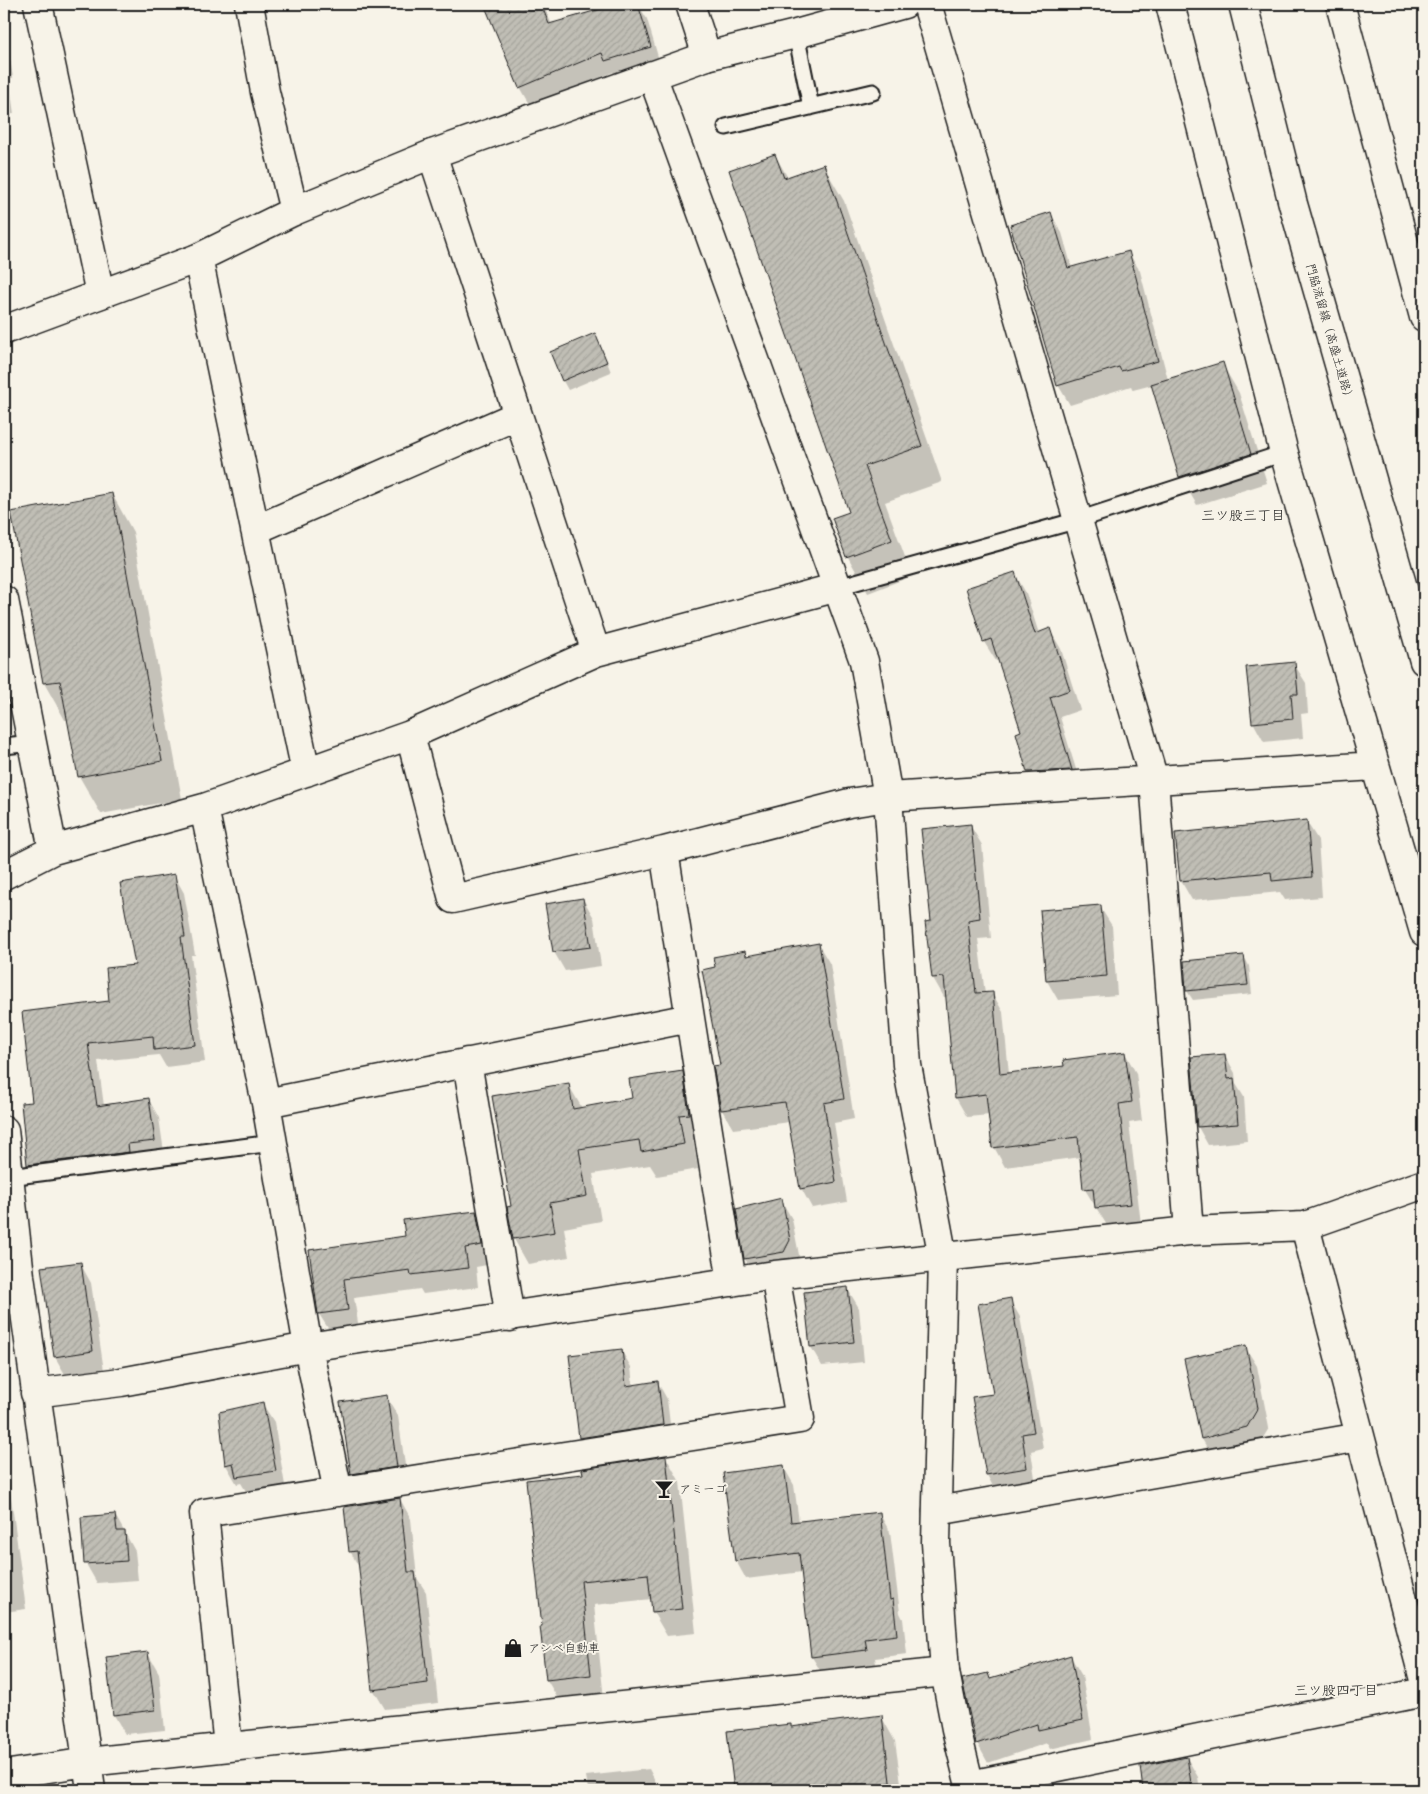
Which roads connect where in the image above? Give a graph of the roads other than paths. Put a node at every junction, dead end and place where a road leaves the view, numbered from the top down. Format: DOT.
graph roads {
  1 [pos="38,4"];
  2 [pos="249,4"];
  3 [pos="690,4"];
  4 [pos="904,4"];
  5 [pos="927,4"];
  6 [pos="1170,4"];
  7 [pos="1243,4"];
  8 [pos="1340,4"];
  9 [pos="796,34"];
  10 [pos="707,56"];
  11 [pos="652,75"];
  12 [pos="873,92"];
  13 [pos="811,107"];
  14 [pos="726,127"];
  15 [pos="432,154"];
  16 [pos="294,211"];
  17 [pos="198,258"];
  18 [pos="100,294"];
  19 [pos="1424,317"];
  20 [pos="4,330"];
  21 [pos="518,415"];
  22 [pos="1284,453"];
  23 [pos="1078,520"];
  24 [pos="255,530"];
  25 [pos="838,587"];
  26 [pos="4,600"];
  27 [pos="596,652"];
  28 [pos="1424,661"];
  29 [pos="410,735"];
  30 [pos="32,743"];
  31 [pos="4,746"];
  32 [pos="1375,766"];
  33 [pos="306,772"];
  34 [pos="1154,780"];
  35 [pos="888,797"];
  36 [pos="204,808"];
  37 [pos="52,850"];
  38 [pos="664,851"];
  39 [pos="4,876"];
  40 [pos="1424,932"];
  41 [pos="690,1018"];
  42 [pos="466,1062"];
  43 [pos="266,1103"];
  44 [pos="4,1130"];
  45 [pos="273,1143"];
  46 [pos="9,1177"];
  47 [pos="1424,1184"];
  48 [pos="1305,1226"];
  49 [pos="1190,1231"];
  50 [pos="943,1258"];
  51 [pos="775,1275"];
  52 [pos="12,1277"];
  53 [pos="732,1282"];
  54 [pos="510,1317"];
  55 [pos="308,1347"];
  56 [pos="35,1394"];
  57 [pos="1360,1437"];
  58 [pos="338,1492"];
  59 [pos="937,1511"];
  60 [pos="945,1672"];
  61 [pos="1424,1680"];
  62 [pos="1424,1692"];
  63 [pos="228,1747"];
  64 [pos="87,1762"];
  65 [pos="4,1775"];
  66 [pos="971,1788"];
  67 [pos="90,1790"];
  1 -- 18 [label="street"];
  2 -- 16 [label="street"];
  3 -- 10 [label="street"];
  4 -- 9 [label="street"];
  5 -- 23 [label="street"];
  6 -- 22 [label="street"];
  7 -- 28 [label="street, 門脇流留線（高盛土道路）"];
  8 -- 19 [label="street"];
  9 -- 10 [label="street"];
  9 -- 13 [label="lane"];
  10 -- 11 [label="street"];
  11 -- 15 [label="street"];
  11 -- 25 [label="street"];
  12 -- 13 [label="lane"];
  13 -- 14 [label="lane"];
  15 -- 16 [label="street"];
  15 -- 21 [label="street"];
  16 -- 17 [label="street"];
  17 -- 18 [label="street"];
  17 -- 24 [label="street"];
  18 -- 20 [label="street"];
  21 -- 24 [label="street"];
  21 -- 27 [label="street"];
  22 -- 23 [label="lane"];
  22 -- 32 [label="street"];
  23 -- 25 [label="lane"];
  23 -- 34 [label="street"];
  24 -- 33 [label="street"];
  25 -- 27 [label="street"];
  25 -- 35 [label="street"];
  26 -- 30 [label="street"];
  27 -- 29 [label="street"];
  29 -- 33 [label="street"];
  29 -- 38 [label="street"];
  30 -- 31 [label="lane"];
  30 -- 37 [label="street"];
  32 -- 34 [label="street"];
  32 -- 40 [label="street"];
  33 -- 36 [label="street"];
  34 -- 35 [label="street"];
  34 -- 49 [label="street"];
  35 -- 38 [label="street"];
  35 -- 50 [label="street"];
  36 -- 37 [label="street"];
  36 -- 43 [label="street"];
  37 -- 39 [label="street"];
  38 -- 41 [label="street"];
  41 -- 42 [label="street"];
  41 -- 53 [label="street"];
  42 -- 43 [label="street"];
  42 -- 54 [label="street"];
  43 -- 45 [label="street"];
  44 -- 46 [label="street"];
  45 -- 46 [label="lane"];
  45 -- 55 [label="street"];
  46 -- 52 [label="street"];
  47 -- 48 [label="street"];
  48 -- 49 [label="street"];
  48 -- 57 [label="street"];
  49 -- 50 [label="street"];
  50 -- 51 [label="street"];
  50 -- 59 [label="street"];
  51 -- 53 [label="street"];
  51 -- 58 [label="street"];
  52 -- 56 [label="street"];
  53 -- 54 [label="street"];
  54 -- 55 [label="street"];
  55 -- 56 [label="street"];
  55 -- 58 [label="street"];
  56 -- 64 [label="street"];
  57 -- 59 [label="street"];
  57 -- 61 [label="street"];
  58 -- 63 [label="street"];
  59 -- 60 [label="street"];
  60 -- 63 [label="street"];
  60 -- 66 [label="street"];
  62 -- 66 [label="street"];
  63 -- 64 [label="street"];
  64 -- 65 [label="street"];
  64 -- 67 [label="street"];
}
